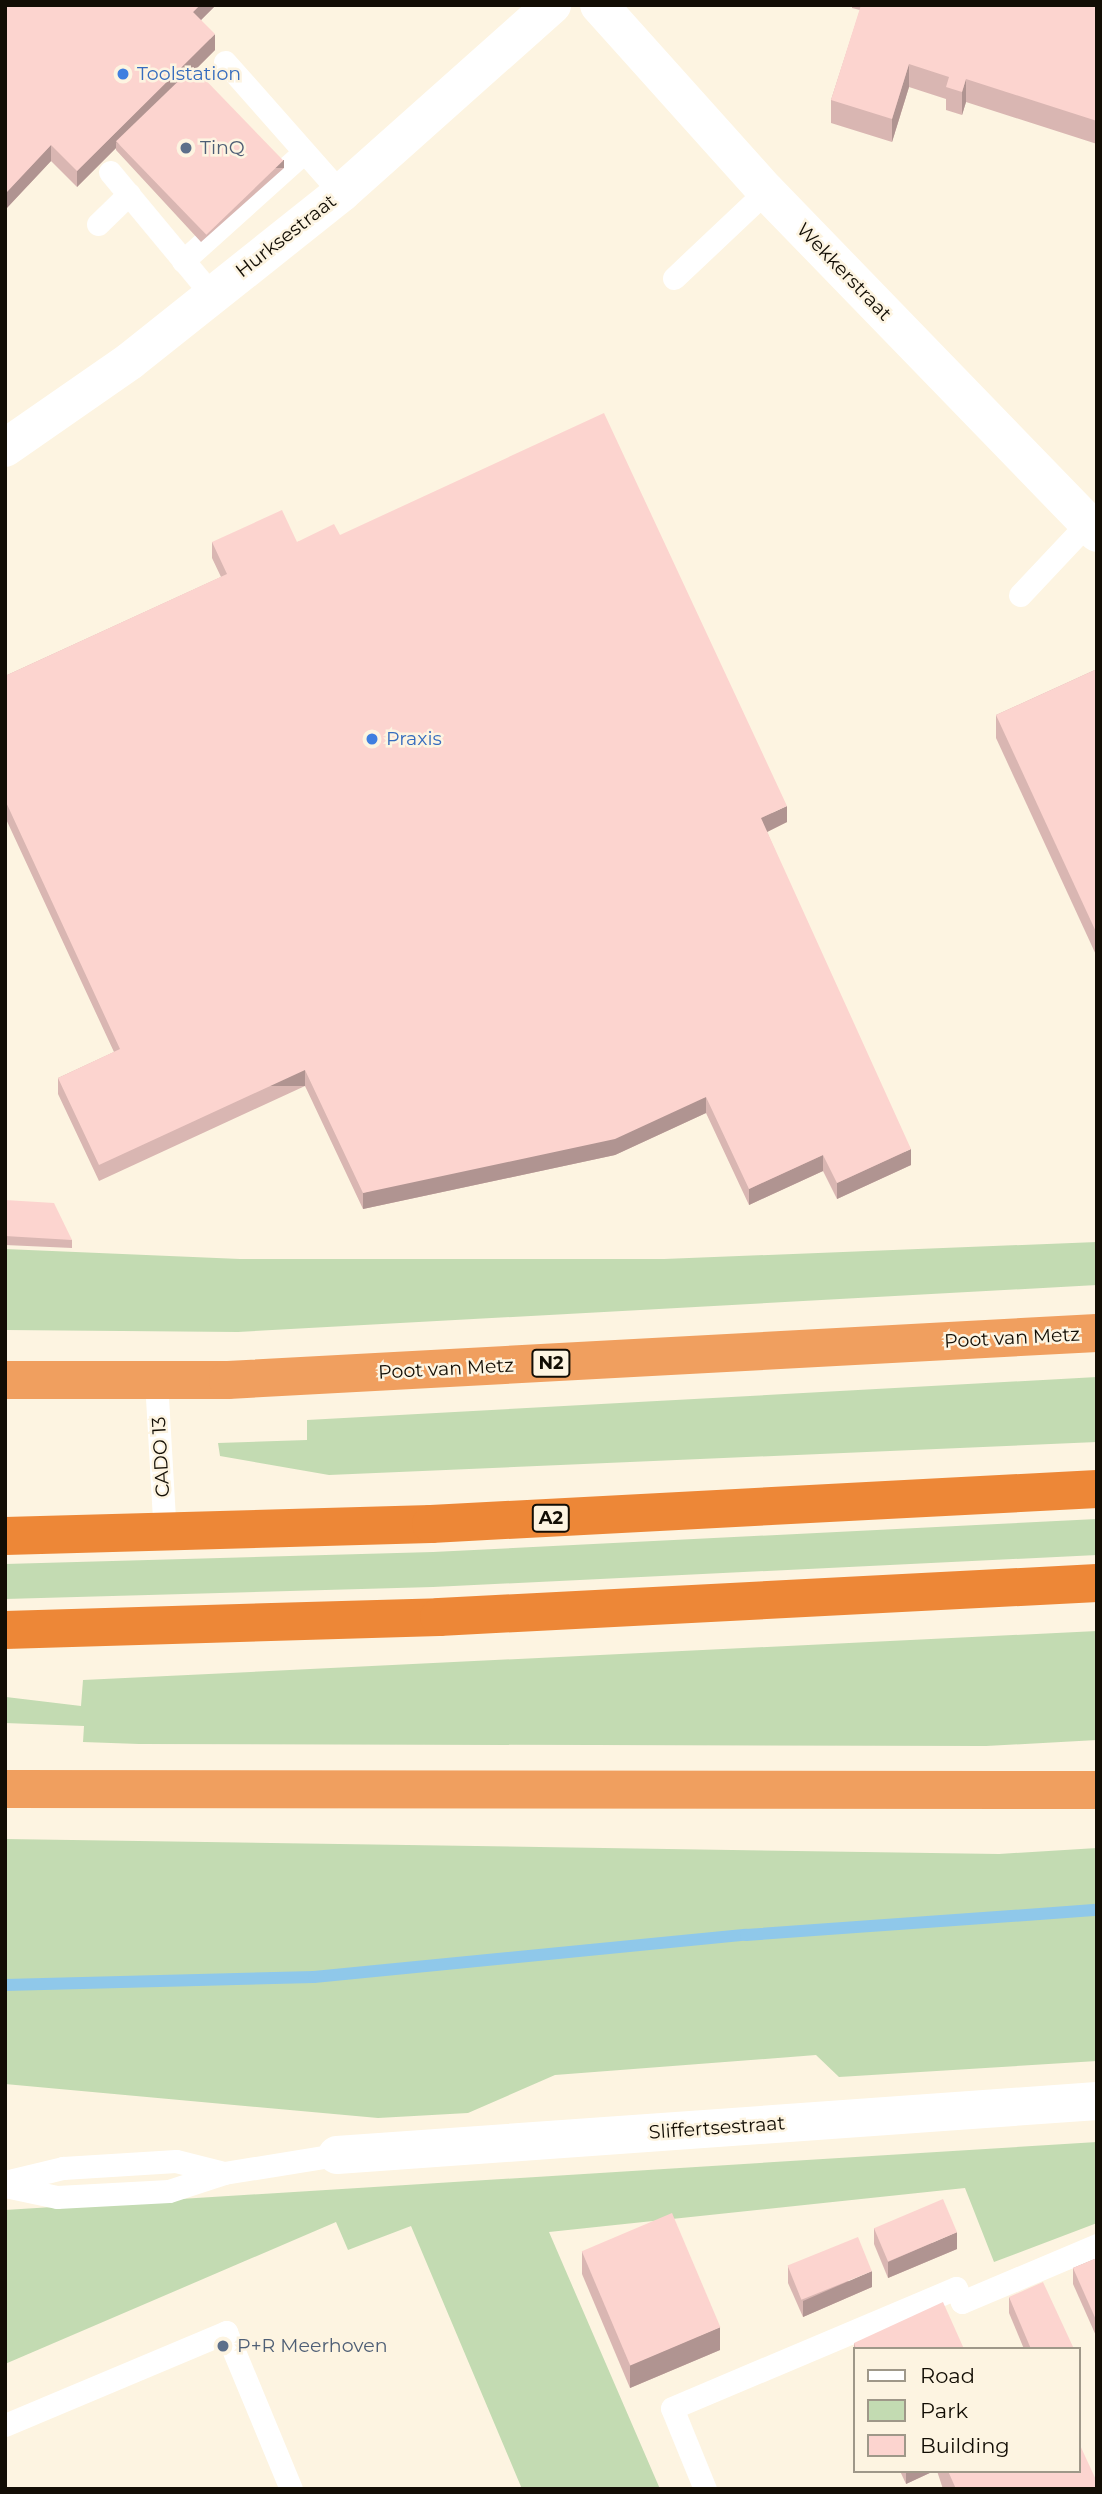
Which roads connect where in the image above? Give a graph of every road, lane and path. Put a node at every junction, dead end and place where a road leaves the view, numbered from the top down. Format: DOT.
graph roads {
  1 [pos="552,5"];
  2 [pos="599,5"];
  3 [pos="225,62"];
  4 [pos="302,155"];
  5 [pos="110,172"];
  6 [pos="766,191"];
  7 [pos="341,193"];
  8 [pos="129,194"];
  9 [pos="98,224"];
  10 [pos="183,261"];
  11 [pos="674,278"];
  12 [pos="212,295"];
  13 [pos="5,448"];
  14 [pos="1092,528"];
  15 [pos="1020,595"];
  16 [pos="1097,1333"];
  17 [pos="5,1380"];
  18 [pos="156,1380"];
  19 [pos="1097,1489"];
  20 [pos="165,1534"];
  21 [pos="5,1536"];
  22 [pos="1097,1583"];
  23 [pos="5,1630"];
  24 [pos="5,1789"];
  25 [pos="1097,1790"];
  26 [pos="1097,2102"];
  27 [pos="337,2155"];
  28 [pos="5,2184"];
  29 [pos="1097,2245"];
  30 [pos="5,2425"];
  31 [pos="291,2489"];
  32 [pos="705,2489"];
  1 -- 7 [label="street, Hurksestraat"];
  2 -- 6 [label="street, Wekkerstraat"];
  3 -- 4 [label="lane"];
  4 -- 7 [label="lane"];
  4 -- 10 [label="lane"];
  5 -- 8 [label="lane"];
  6 -- 11 [label="lane"];
  6 -- 14 [label="street, Wekkerstraat"];
  7 -- 12 [label="street, Hurksestraat"];
  8 -- 9 [label="lane"];
  8 -- 10 [label="lane"];
  10 -- 12 [label="lane"];
  12 -- 13 [label="street, Hurksestraat"];
  14 -- 15 [label="lane"];
  16 -- 18 [label="highway, Poot van Metz / N2"];
  17 -- 18 [label="highway, Poot van Metz / N2"];
  18 -- 20 [label="lane, CADO 13"];
  19 -- 20 [label="highway, A2"];
  20 -- 21 [label="highway, A2"];
  22 -- 23 [label="highway"];
  24 -- 25 [label="highway"];
  26 -- 27 [label="street, Sliffertsestraat"];
  27 -- 28 [label="lane"];
  29 -- 32 [label="lane"];
  30 -- 31 [label="lane"];
}
